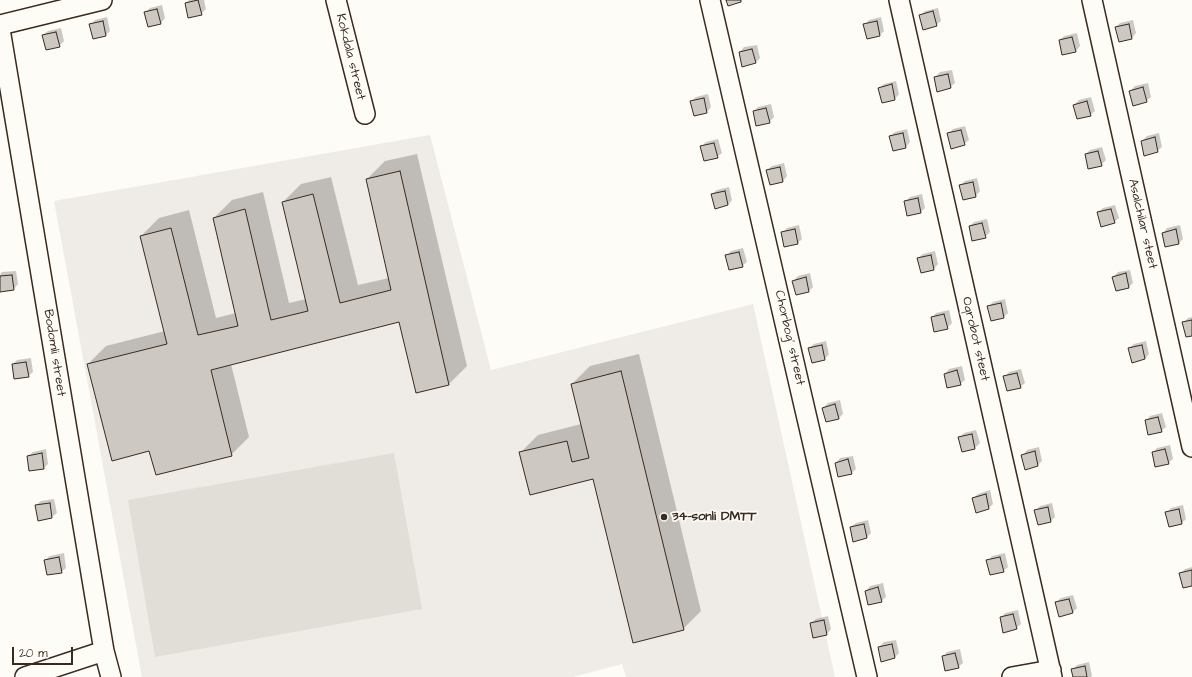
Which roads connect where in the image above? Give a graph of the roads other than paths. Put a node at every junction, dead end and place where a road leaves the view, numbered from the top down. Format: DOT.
graph roads {
  1 [pos="102,0"];
  2 [pos="336,0"];
  3 [pos="710,0"];
  4 [pos="899,0"];
  5 [pos="1092,0"];
  6 [pos="0,25"];
  7 [pos="0,29"];
  8 [pos="365,114"];
  9 [pos="1192,447"];
  10 [pos="104,651"];
  11 [pos="1052,674"];
  12 [pos="25,677"];
  13 [pos="110,677"];
  14 [pos="868,677"];
  15 [pos="1012,677"];
  1 -- 6 [label="street"];
  2 -- 8 [label="street, Kokdala street"];
  3 -- 14 [label="street, Chorbog' street"];
  4 -- 11 [label="street, Oqrobot steet"];
  5 -- 9 [label="street, Asalchilar steet"];
  7 -- 10 [label="street, Bodomli street"];
  10 -- 12 [label="street"];
  10 -- 13 [label="street, Bodomli street"];
  11 -- 15 [label="street"];
}
